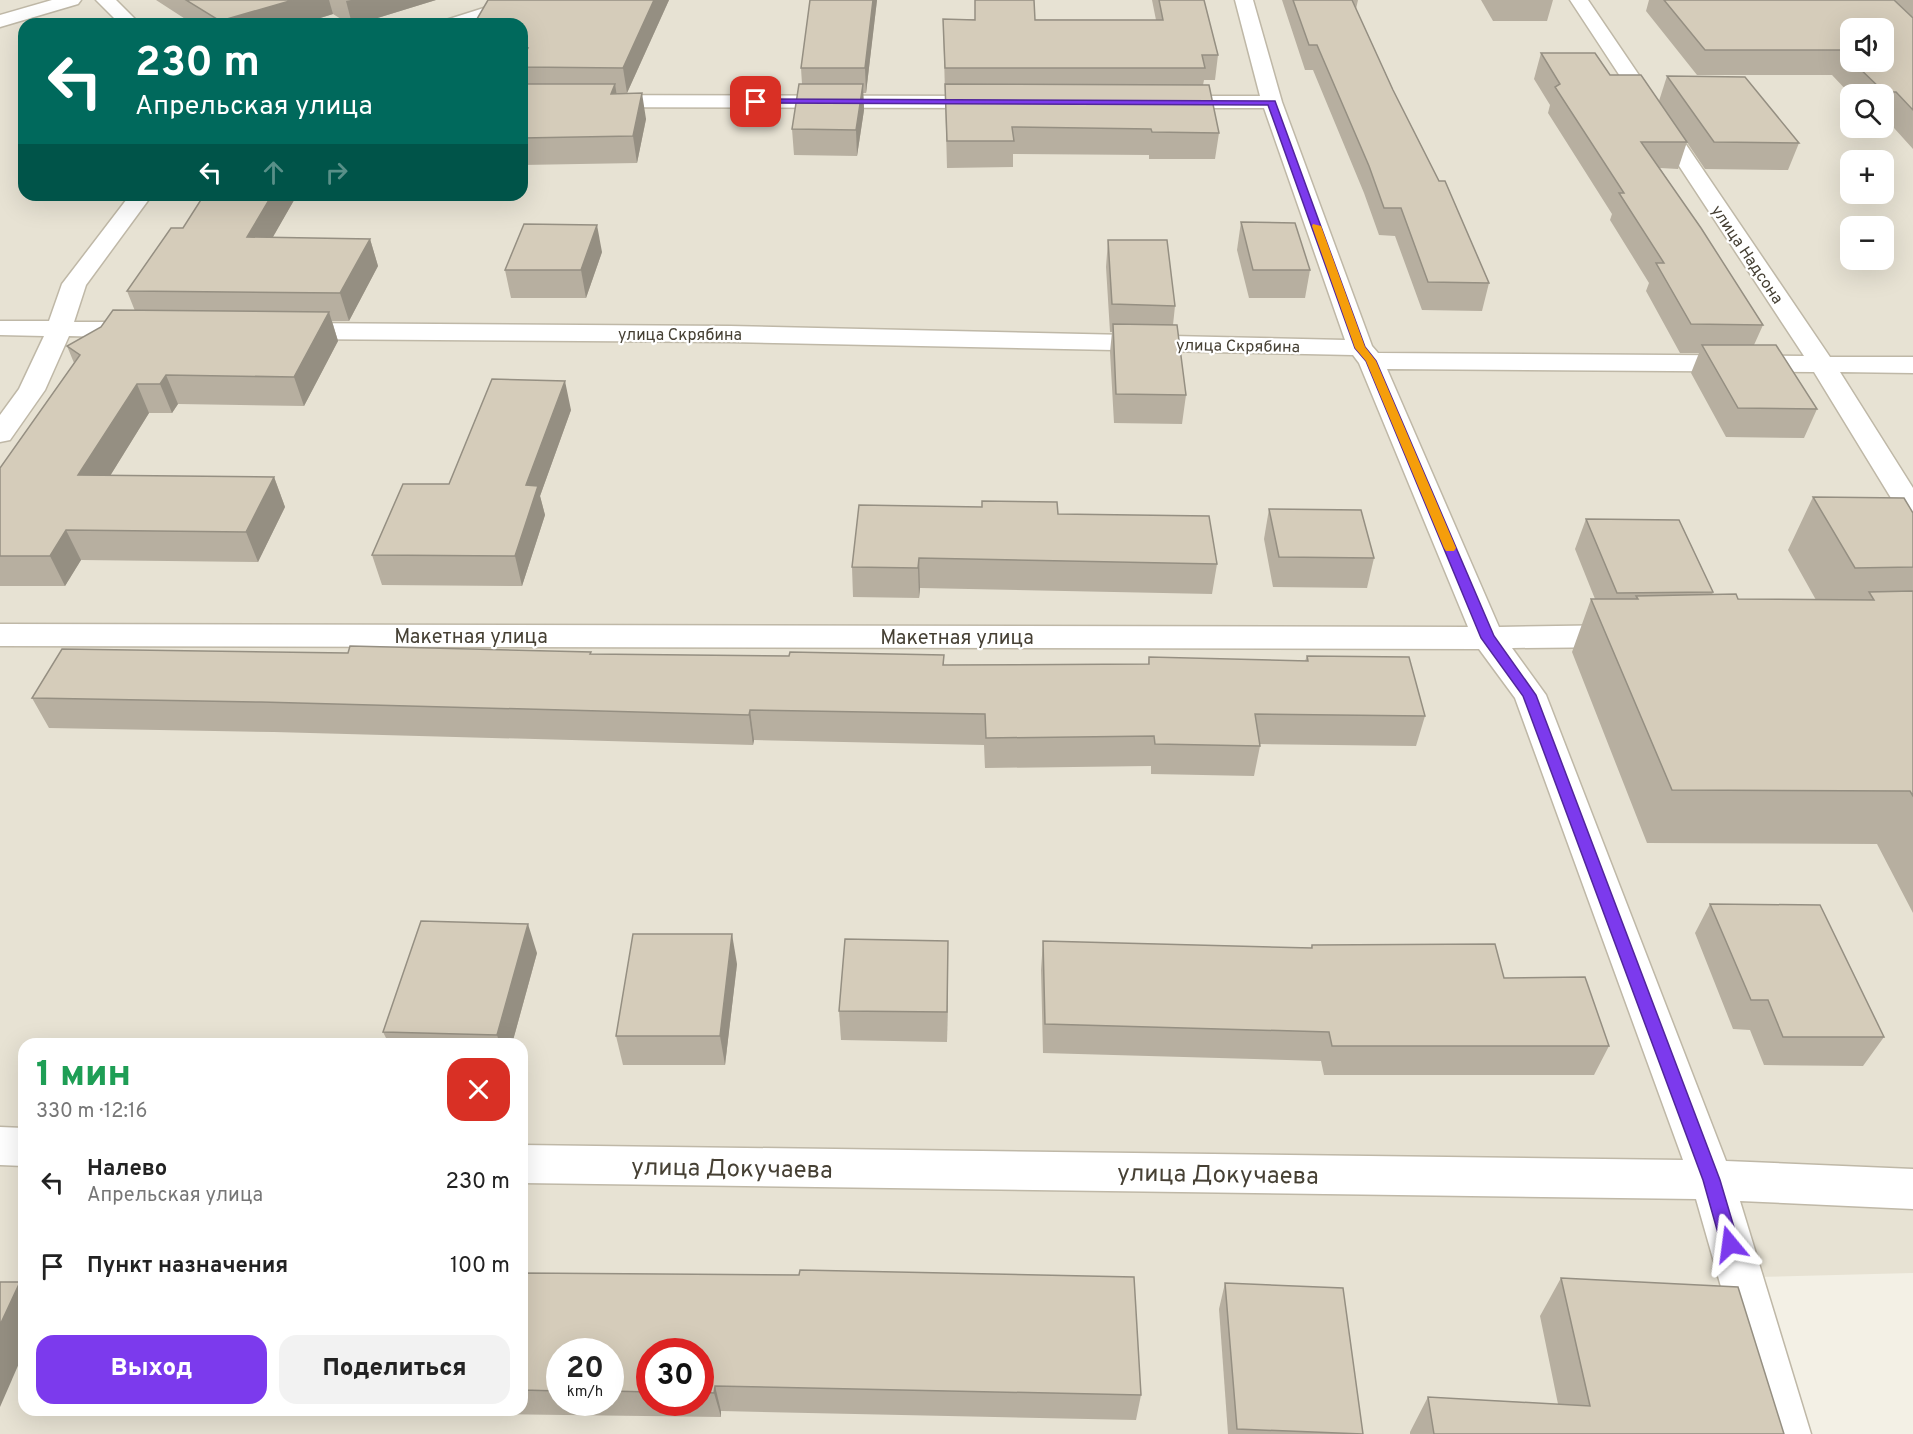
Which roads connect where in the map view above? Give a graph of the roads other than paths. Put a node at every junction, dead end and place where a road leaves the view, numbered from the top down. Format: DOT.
graph roads {
  1 [pos="72,0"];
  2 [pos="105,0"];
  3 [pos="528,0"];
  4 [pos="1244,0"];
  5 [pos="1579,0"];
  6 [pos="124,18"];
  7 [pos="472,18"];
  8 [pos="0,21"];
  9 [pos="528,101"];
  10 [pos="1010,102"];
  11 [pos="1153,102"];
  12 [pos="1272,102"];
  13 [pos="136,201"];
  14 [pos="0,328"];
  15 [pos="59,330"];
  16 [pos="167,330"];
  17 [pos="263,331"];
  18 [pos="1366,354"];
  19 [pos="1913,365"];
  20 [pos="1823,366"];
  21 [pos="0,434"];
  22 [pos="1913,510"];
  23 [pos="0,635"];
  24 [pos="1653,635"];
  25 [pos="1488,638"];
  26 [pos="0,1146"];
  27 [pos="18,1147"];
  28 [pos="528,1164"];
  29 [pos="1712,1180"];
  30 [pos="1913,1189"];
  31 [pos="1787,1434"];
  1 -- 8 [label="street"];
  2 -- 6 [label="street"];
  3 -- 7 [label="street"];
  4 -- 12 [label="street"];
  5 -- 20 [label="street, улица Надсона"];
  9 -- 10 [label="street"];
  11 -- 12 [label="street"];
  12 -- 18 [label="street"];
  13 -- 15 [label="street"];
  14 -- 15 [label="street"];
  15 -- 16 [label="street"];
  15 -- 21 [label="street"];
  17 -- 18 [label="street, улица Скрябина"];
  18 -- 20 [label="street, улица Скрябина"];
  18 -- 25 [label="street"];
  19 -- 20 [label="street, улица Скрябина"];
  20 -- 22 [label="street, улица Надсона"];
  23 -- 25 [label="street, Макетная улица"];
  24 -- 25 [label="street, Макетная улица"];
  25 -- 29 [label="street"];
  26 -- 27 [label="street"];
  28 -- 29 [label="street, улица Докучаева"];
  29 -- 30 [label="street, улица Докучаева"];
  29 -- 31 [label="street"];
}
